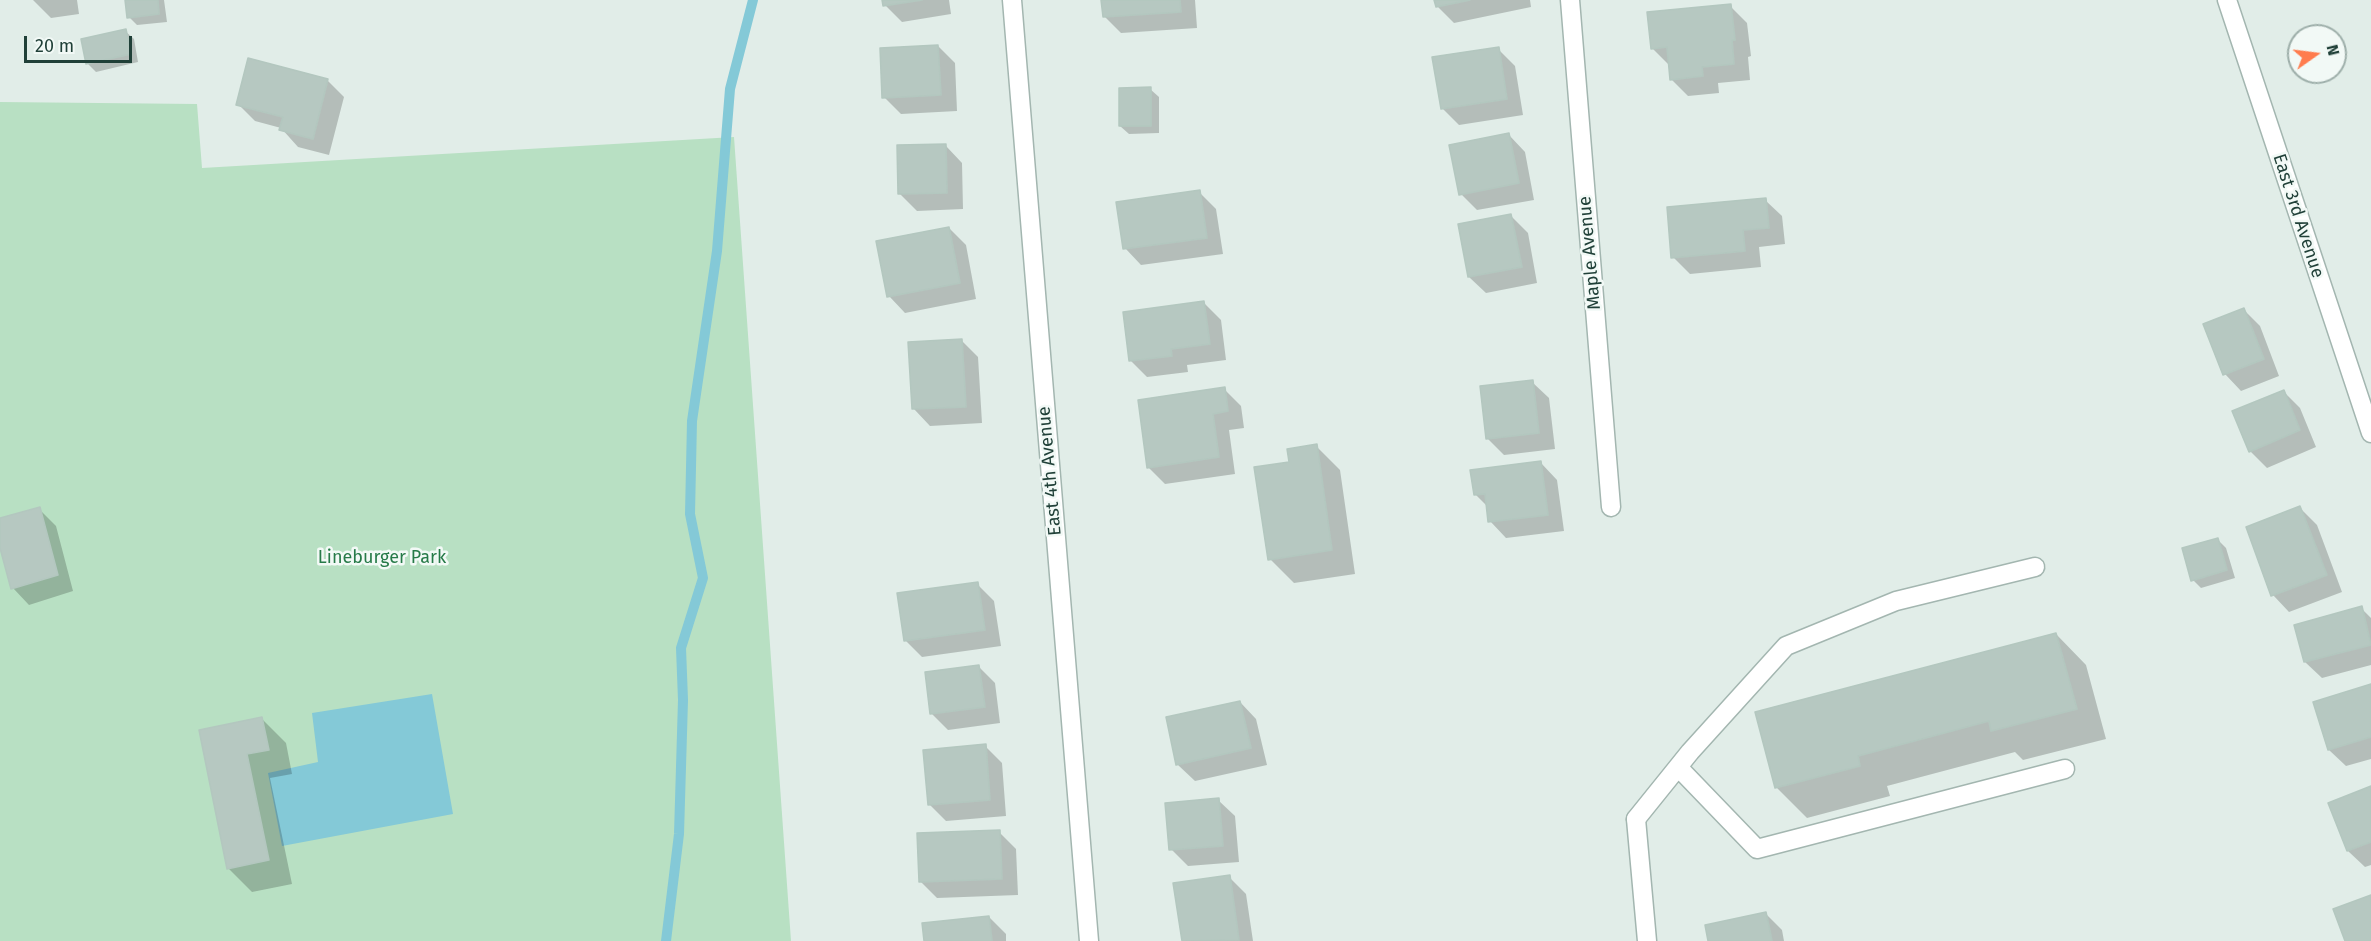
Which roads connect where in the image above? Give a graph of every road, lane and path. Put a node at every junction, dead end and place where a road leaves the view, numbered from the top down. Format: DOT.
graph roads {
  1 [pos="1012,0"];
  2 [pos="1570,0"];
  3 [pos="2227,0"];
  4 [pos="2369,424"];
  5 [pos="1611,507"];
  6 [pos="2034,567"];
  7 [pos="1678,767"];
  8 [pos="2065,769"];
  9 [pos="1089,941"];
  10 [pos="1647,941"];
  1 -- 9 [label="street, East 4th Avenue"];
  2 -- 5 [label="street, Maple Avenue"];
  3 -- 4 [label="street, East 3rd Avenue"];
  6 -- 7 [label="street"];
  7 -- 8 [label="street"];
  7 -- 10 [label="street"];
}
